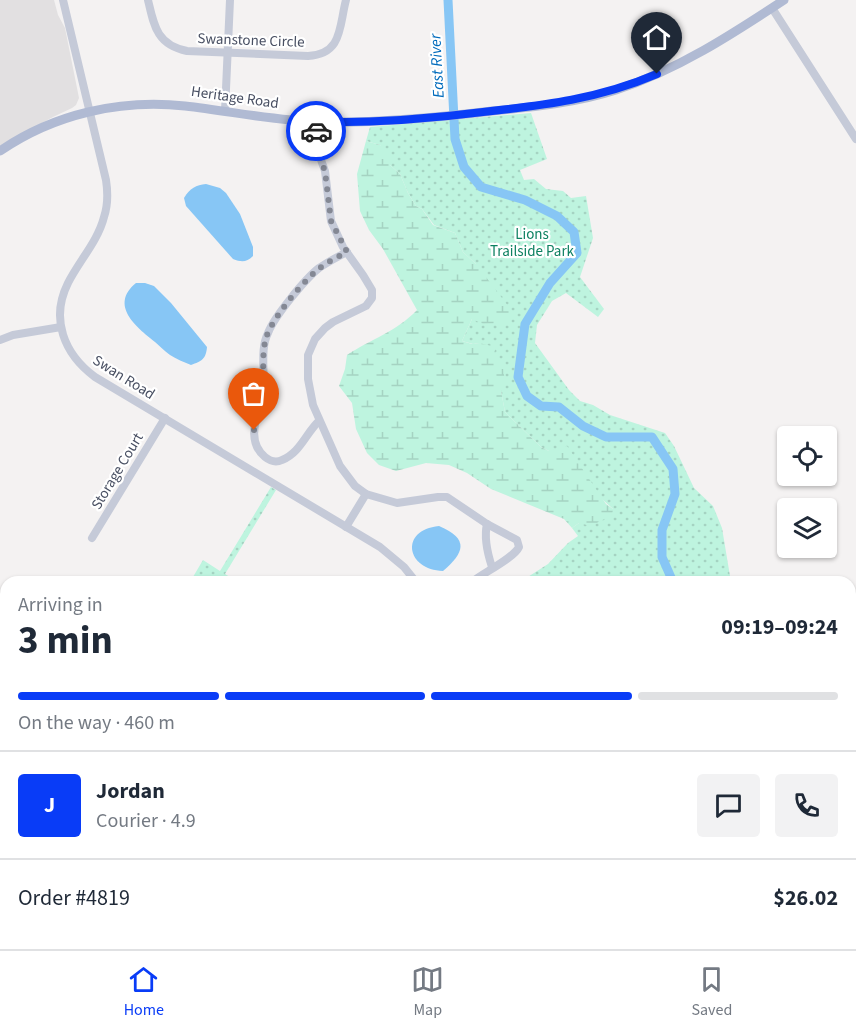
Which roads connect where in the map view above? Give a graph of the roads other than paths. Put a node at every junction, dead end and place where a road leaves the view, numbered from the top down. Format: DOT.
graph roads {
  1 [pos="63,0"];
  2 [pos="148,0"];
  3 [pos="230,0"];
  4 [pos="346,0"];
  5 [pos="783,0"];
  6 [pos="772,8"];
  7 [pos="228,53"];
  8 [pos="89,111"];
  9 [pos="225,111"];
  10 [pos="317,122"];
  11 [pos="856,139"];
  12 [pos="0,151"];
  13 [pos="347,252"];
  14 [pos="61,327"];
  15 [pos="0,340"];
  16 [pos="165,418"];
  17 [pos="320,421"];
  18 [pos="366,494"];
  19 [pos="487,524"];
  20 [pos="346,527"];
  21 [pos="92,538"];
  22 [pos="492,567"];
  23 [pos="410,573"];
  24 [pos="408,576"];
  25 [pos="412,576"];
  26 [pos="480,576"];
  1 -- 8 [label="street, Swan Road"];
  2 -- 7 [label="street, Swanstone Circle"];
  3 -- 7 [label="street"];
  4 -- 7 [label="street, Swanstone Circle"];
  5 -- 6 [label="main road, Heritage Road"];
  6 -- 10 [label="main road, Heritage Road"];
  6 -- 11 [label="street"];
  7 -- 9 [label="street"];
  8 -- 9 [label="main road, Heritage Road"];
  8 -- 12 [label="main road, Heritage Road"];
  8 -- 14 [label="street, Swan Road"];
  9 -- 10 [label="main road, Heritage Road"];
  10 -- 13 [label="street"];
  13 -- 17 [label="street"];
  13 -- 17 [label="street"];
  14 -- 15 [label="street"];
  14 -- 16 [label="street, Swan Road"];
  16 -- 20 [label="street, Swan Road"];
  16 -- 21 [label="street, Storage Court"];
  17 -- 18 [label="street"];
  18 -- 19 [label="street"];
  18 -- 20 [label="street"];
  19 -- 22 [label="street"];
  19 -- 22 [label="street"];
  20 -- 23 [label="street, Swan Road"];
  22 -- 26 [label="street"];
  23 -- 24 [label="street"];
  23 -- 25 [label="street, Swan Road"];
}
